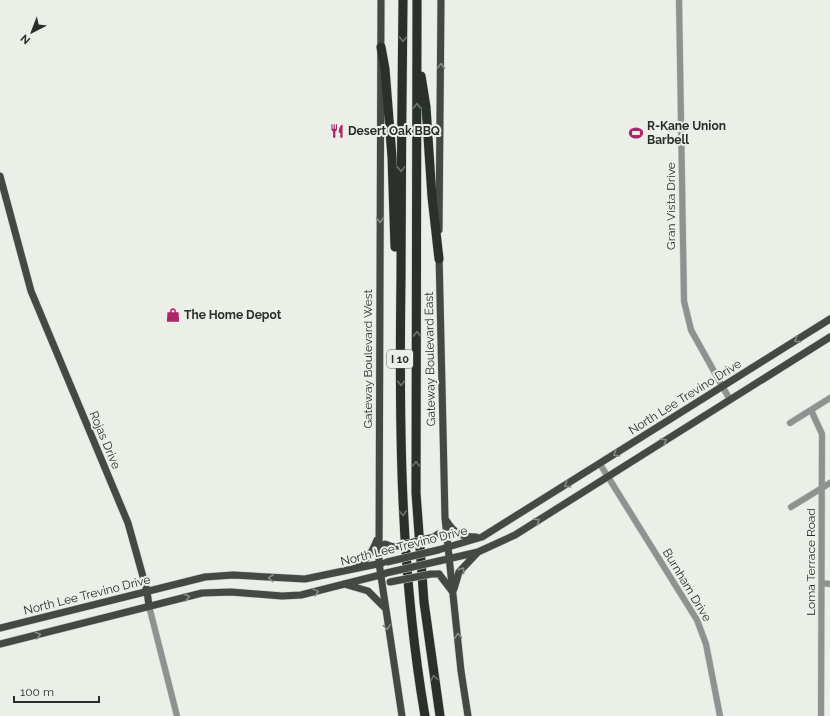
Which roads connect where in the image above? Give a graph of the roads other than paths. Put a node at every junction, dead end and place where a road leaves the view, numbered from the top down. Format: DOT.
graph roads {
  1 [pos="381,0"];
  2 [pos="403,0"];
  3 [pos="418,0"];
  4 [pos="441,0"];
  5 [pos="679,0"];
  6 [pos="381,47"];
  7 [pos="417,57"];
  8 [pos="0,176"];
  9 [pos="439,259"];
  10 [pos="830,319"];
  11 [pos="400,320"];
  12 [pos="830,337"];
  13 [pos="724,386"];
  14 [pos="830,398"];
  15 [pos="730,400"];
  16 [pos="811,410"];
  17 [pos="790,423"];
  18 [pos="600,464"];
  19 [pos="608,476"];
  20 [pos="830,483"];
  21 [pos="822,488"];
  22 [pos="791,507"];
  23 [pos="445,518"];
  24 [pos="379,536"];
  25 [pos="482,537"];
  26 [pos="447,547"];
  27 [pos="478,552"];
  28 [pos="450,559"];
  29 [pos="379,563"];
  30 [pos="343,572"];
  31 [pos="383,574"];
  32 [pos="344,584"];
  33 [pos="822,584"];
  34 [pos="830,584"];
  35 [pos="147,591"];
  36 [pos="453,593"];
  37 [pos="383,595"];
  38 [pos="149,606"];
  39 [pos="385,608"];
  40 [pos="0,628"];
  41 [pos="0,644"];
  42 [pos="177,716"];
  43 [pos="402,716"];
  44 [pos="425,716"];
  45 [pos="440,716"];
  46 [pos="468,716"];
  47 [pos="720,716"];
  48 [pos="821,716"];
  1 -- 6 [label="main road, Gateway Boulevard West"];
  2 -- 11 [label="highway, I 10, one-way"];
  3 -- 7 [label="highway, I 10"];
  9 -- 4 [label="main road, Gateway Boulevard East, one-way"];
  5 -- 13 [label="street, Gran Vista Drive"];
  6 -- 11 [label="highway"];
  6 -- 24 [label="main road, Gateway Boulevard West, one-way"];
  7 -- 9 [label="highway"];
  45 -- 7 [label="highway, I 10, one-way"];
  8 -- 35 [label="main road, Rojas Drive"];
  9 -- 23 [label="main road, Gateway Boulevard East"];
  10 -- 13 [label="main road, North Lee Trevino Drive, one-way"];
  11 -- 44 [label="highway, I 10, one-way"];
  12 -- 15 [label="main road, North Lee Trevino Drive"];
  13 -- 15 [label="street, Gran Vista Drive"];
  13 -- 18 [label="main road, North Lee Trevino Drive, one-way"];
  14 -- 16 [label="street"];
  19 -- 15 [label="main road, North Lee Trevino Drive, one-way"];
  16 -- 17 [label="street"];
  16 -- 21 [label="street, Loma Terrace Road"];
  18 -- 19 [label="street, Burnham Drive"];
  18 -- 25 [label="main road, North Lee Trevino Drive, one-way"];
  27 -- 19 [label="main road, North Lee Trevino Drive, one-way"];
  19 -- 47 [label="street, Burnham Drive"];
  20 -- 21 [label="street"];
  21 -- 22 [label="street"];
  21 -- 33 [label="street, Loma Terrace Road"];
  23 -- 24 [label="main road, bridge"];
  23 -- 25 [label="main road"];
  23 -- 26 [label="main road, Gateway Boulevard East"];
  24 -- 29 [label="main road, Gateway Boulevard West"];
  24 -- 30 [label="main road"];
  25 -- 26 [label="main road, North Lee Trevino Drive"];
  26 -- 28 [label="main road, Gateway Boulevard East"];
  26 -- 29 [label="main road, North Lee Trevino Drive, bridge"];
  27 -- 28 [label="main road, North Lee Trevino Drive"];
  36 -- 27 [label="main road, one-way"];
  28 -- 31 [label="main road, North Lee Trevino Drive, bridge"];
  28 -- 36 [label="main road, Gateway Boulevard East"];
  29 -- 30 [label="main road, North Lee Trevino Drive"];
  29 -- 31 [label="main road, Gateway Boulevard West"];
  30 -- 35 [label="main road, North Lee Trevino Drive, one-way"];
  31 -- 32 [label="main road, North Lee Trevino Drive"];
  31 -- 37 [label="main road, Gateway Boulevard West"];
  38 -- 32 [label="main road, North Lee Trevino Drive, one-way"];
  32 -- 39 [label="main road"];
  33 -- 34 [label="street"];
  33 -- 48 [label="street, Loma Terrace Road"];
  35 -- 38 [label="main road, Rojas Drive"];
  35 -- 40 [label="main road, North Lee Trevino Drive"];
  36 -- 37 [label="main road, bridge"];
  46 -- 36 [label="main road, Gateway Boulevard East, one-way"];
  37 -- 39 [label="main road, Gateway Boulevard West"];
  41 -- 38 [label="main road, North Lee Trevino Drive, one-way"];
  38 -- 42 [label="street, Rojas Drive"];
  39 -- 43 [label="main road, Gateway Boulevard West, one-way"];
}
